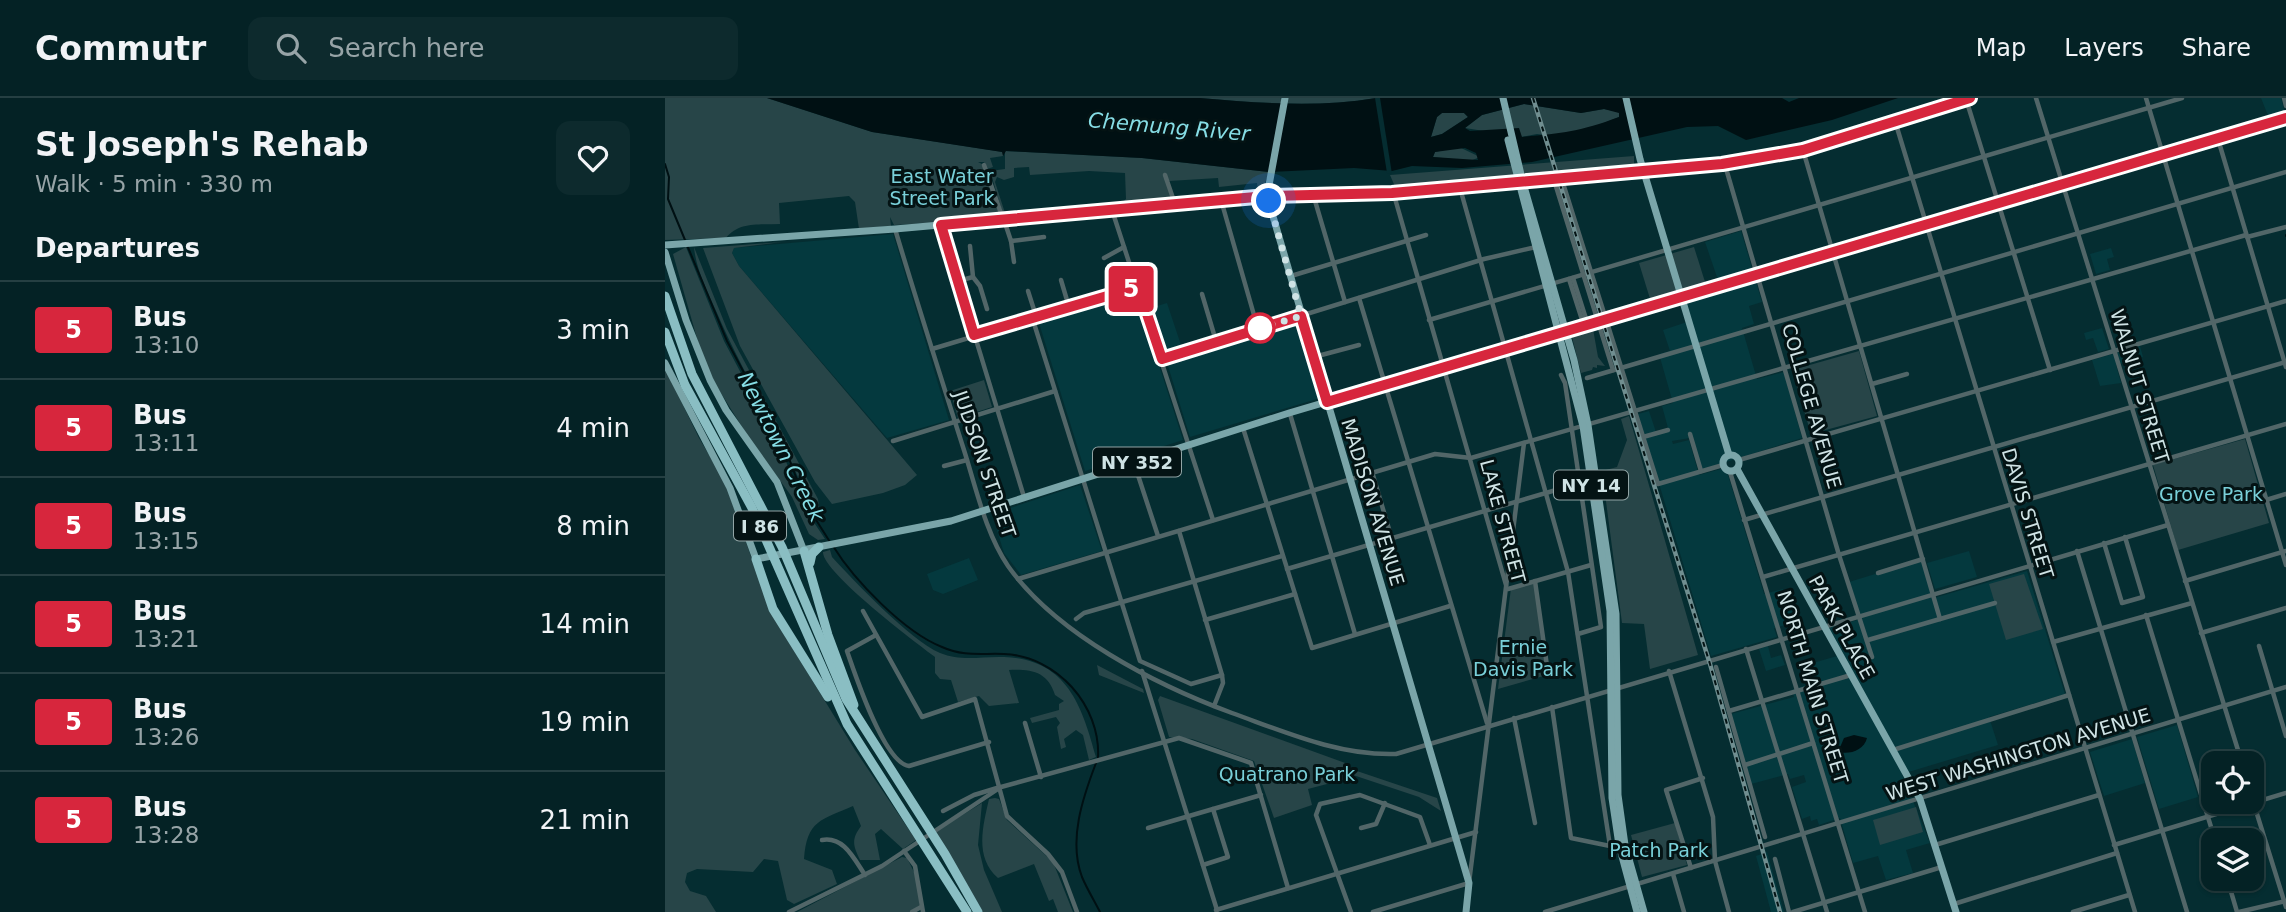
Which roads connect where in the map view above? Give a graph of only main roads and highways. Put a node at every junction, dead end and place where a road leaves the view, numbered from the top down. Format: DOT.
graph roads {
  1 [pos="1501,98"];
  2 [pos="1626,98"];
  3 [pos="1284,99"];
  4 [pos="1968,99"];
  5 [pos="2286,118"];
  6 [pos="1644,173"];
  7 [pos="1521,183"];
  8 [pos="1267,196"];
  9 [pos="672,245"];
  10 [pos="666,255"];
  11 [pos="1549,285"];
  12 [pos="665,296"];
  13 [pos="1681,298"];
  14 [pos="665,332"];
  15 [pos="1563,333"];
  16 [pos="665,363"];
  17 [pos="1327,402"];
  18 [pos="1729,455"];
  19 [pos="1733,470"];
  20 [pos="819,547"];
  21 [pos="799,552"];
  22 [pos="761,559"];
  23 [pos="809,565"];
  24 [pos="847,724"];
  25 [pos="865,732"];
  26 [pos="1469,883"];
  27 [pos="1633,886"];
  28 [pos="1955,908"];
  29 [pos="967,912"];
  30 [pos="978,912"];
  31 [pos="1466,912"];
  32 [pos="1637,912"];
  33 [pos="1644,912"];
  1 -- 7 [label="main road, NY 14"];
  2 -- 6 [label="main road"];
  3 -- 8 [label="main road, MADISON AVENUE"];
  4 -- 6 [label="main road"];
  5 -- 13 [label="main road, NY 352"];
  6 -- 7 [label="main road"];
  6 -- 13 [label="main road"];
  7 -- 8 [label="main road"];
  7 -- 11 [label="main road, NY 14"];
  7 -- 11 [label="main road, NY 14"];
  8 -- 9 [label="main road"];
  8 -- 17 [label="main road, MADISON AVENUE"];
  9 -- 10 [label="main road"];
  10 -- 21 [label="main road"];
  11 -- 15 [label="main road, NY 14"];
  12 -- 25 [label="highway, I 86"];
  13 -- 15 [label="main road, NY 352"];
  13 -- 18 [label="main road"];
  14 -- 24 [label="highway, I 86"];
  15 -- 17 [label="main road, NY 352"];
  15 -- 27 [label="main road, NY 14"];
  16 -- 22 [label="main road"];
  17 -- 20 [label="main road, NY 352"];
  17 -- 26 [label="main road, MADISON AVENUE"];
  18 -- 19 [label="main road"];
  18 -- 19 [label="main road, PARK PLACE"];
  19 -- 28 [label="main road, PARK PLACE"];
  20 -- 21 [label="main road, NY 352"];
  20 -- 23 [label="highway"];
  21 -- 22 [label="main road, NY 352"];
  21 -- 23 [label="highway"];
  22 -- 24 [label="highway"];
  23 -- 25 [label="highway"];
  24 -- 29 [label="highway, I 86"];
  25 -- 30 [label="highway, I 86"];
  26 -- 31 [label="main road, LAKE STREET"];
  27 -- 32 [label="main road, NY 14"];
  27 -- 33 [label="main road, NY 14"];
}
